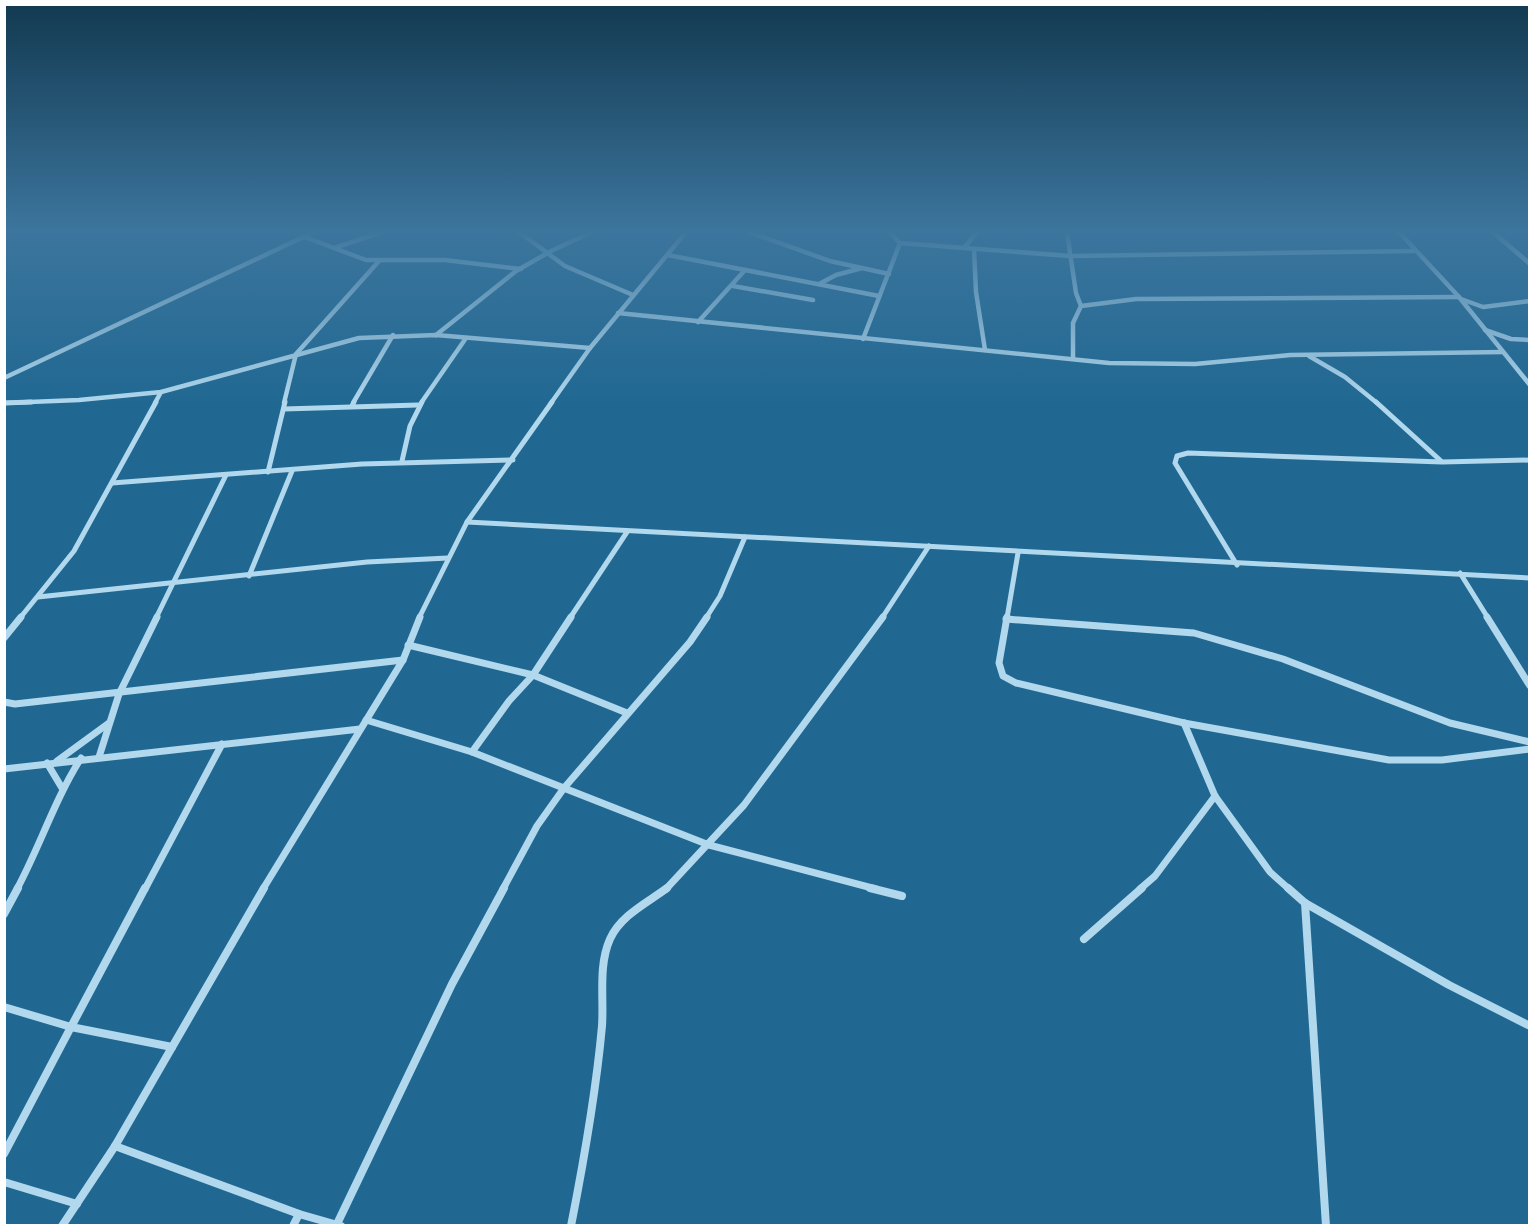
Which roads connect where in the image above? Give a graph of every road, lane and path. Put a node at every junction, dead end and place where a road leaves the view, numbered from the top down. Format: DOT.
graph roads {
  1 [pos="193,289"];
  2 [pos="354,289"];
  3 [pos="493,289"];
  4 [pos="619,289"];
  5 [pos="638,289"];
  6 [pos="731,289"];
  7 [pos="753,289"];
  8 [pos="846,289"];
  9 [pos="882,289"];
  10 [pos="976,289"];
  11 [pos="1077,289"];
  12 [pos="1451,289"];
  13 [pos="633,295"];
  14 [pos="879,296"];
  15 [pos="1459,298"];
  16 [pos="813,300"];
  17 [pos="1530,301"];
  18 [pos="1081,306"];
  19 [pos="1483,307"];
  20 [pos="618,313"];
  21 [pos="1472,314"];
  22 [pos="698,322"];
  23 [pos="1484,329"];
  24 [pos="393,335"];
  25 [pos="436,335"];
  26 [pos="466,338"];
  27 [pos="863,339"];
  28 [pos="1511,339"];
  29 [pos="1530,340"];
  30 [pos="590,348"];
  31 [pos="984,350"];
  32 [pos="1501,350"];
  33 [pos="296,354"];
  34 [pos="1308,355"];
  35 [pos="1072,358"];
  36 [pos="4,378"];
  37 [pos="1530,385"];
  38 [pos="161,392"];
  39 [pos="4,403"];
  40 [pos="418,405"];
  41 [pos="352,406"];
  42 [pos="284,410"];
  43 [pos="513,460"];
  44 [pos="1530,460"];
  45 [pos="402,461"];
  46 [pos="1442,462"];
  47 [pos="292,471"];
  48 [pos="268,472"];
  49 [pos="226,475"];
  50 [pos="112,483"];
  51 [pos="466,522"];
  52 [pos="627,532"];
  53 [pos="745,537"];
  54 [pos="929,546"];
  55 [pos="1018,553"];
  56 [pos="448,558"];
  57 [pos="1237,565"];
  58 [pos="1460,573"];
  59 [pos="249,576"];
  60 [pos="1530,578"];
  61 [pos="172,584"];
  62 [pos="38,597"];
  63 [pos="1006,619"];
  64 [pos="4,638"];
  65 [pos="408,645"];
  66 [pos="403,660"];
  67 [pos="533,675"];
  68 [pos="1530,686"];
  69 [pos="119,694"];
  70 [pos="4,702"];
  71 [pos="627,713"];
  72 [pos="366,720"];
  73 [pos="110,723"];
  74 [pos="1184,723"];
  75 [pos="360,729"];
  76 [pos="1530,742"];
  77 [pos="222,744"];
  78 [pos="1530,749"];
  79 [pos="472,752"];
  80 [pos="99,757"];
  81 [pos="81,758"];
  82 [pos="56,762"];
  83 [pos="47,763"];
  84 [pos="4,769"];
  85 [pos="62,788"];
  86 [pos="564,788"];
  87 [pos="1215,796"];
  88 [pos="709,845"];
  89 [pos="902,896"];
  90 [pos="1305,903"];
  91 [pos="4,914"];
  92 [pos="1084,939"];
  93 [pos="4,1007"];
  94 [pos="1530,1026"];
  95 [pos="71,1027"];
  96 [pos="172,1047"];
  97 [pos="115,1146"];
  98 [pos="4,1154"];
  99 [pos="4,1182"];
  100 [pos="77,1204"];
  101 [pos="299,1214"];
  102 [pos="339,1225"];
  103 [pos="62,1226"];
  104 [pos="293,1226"];
  105 [pos="571,1226"];
  106 [pos="1326,1226"];
  1 -- 36 [label="street"];
  2 -- 33 [label="street"];
  3 -- 25 [label="street"];
  4 -- 13 [label="street"];
  5 -- 13 [label="street"];
  6 -- 22 [label="street"];
  7 -- 16 [label="street"];
  8 -- 14 [label="street"];
  9 -- 14 [label="street"];
  10 -- 31 [label="street"];
  11 -- 18 [label="street"];
  12 -- 15 [label="street"];
  13 -- 20 [label="street"];
  14 -- 27 [label="street"];
  15 -- 18 [label="street"];
  15 -- 19 [label="street"];
  15 -- 21 [label="street"];
  17 -- 19 [label="street"];
  18 -- 35 [label="street"];
  19 -- 21 [label="street"];
  20 -- 22 [label="street"];
  20 -- 30 [label="street"];
  21 -- 23 [label="street"];
  22 -- 27 [label="street"];
  23 -- 28 [label="street"];
  23 -- 32 [label="street"];
  24 -- 25 [label="street"];
  24 -- 33 [label="street"];
  24 -- 41 [label="street"];
  25 -- 26 [label="street"];
  26 -- 30 [label="street"];
  26 -- 40 [label="street"];
  27 -- 31 [label="street"];
  28 -- 29 [label="street"];
  28 -- 32 [label="street"];
  30 -- 43 [label="street"];
  31 -- 35 [label="street"];
  32 -- 34 [label="street"];
  32 -- 37 [label="street"];
  33 -- 38 [label="street"];
  33 -- 42 [label="street"];
  34 -- 35 [label="street"];
  34 -- 46 [label="street"];
  38 -- 39 [label="street"];
  38 -- 50 [label="street"];
  40 -- 41 [label="street"];
  40 -- 45 [label="street"];
  41 -- 42 [label="street"];
  42 -- 48 [label="street"];
  43 -- 45 [label="street"];
  43 -- 51 [label="street"];
  44 -- 46 [label="street"];
  45 -- 47 [label="street"];
  46 -- 57 [label="street"];
  47 -- 48 [label="street"];
  47 -- 59 [label="street"];
  48 -- 49 [label="street"];
  49 -- 50 [label="street"];
  49 -- 61 [label="street"];
  50 -- 62 [label="street"];
  51 -- 52 [label="street"];
  51 -- 56 [label="street"];
  52 -- 53 [label="street"];
  52 -- 67 [label="street"];
  53 -- 54 [label="street"];
  53 -- 71 [label="street"];
  54 -- 55 [label="street"];
  54 -- 88 [label="street"];
  55 -- 57 [label="street"];
  55 -- 63 [label="street"];
  56 -- 59 [label="street"];
  56 -- 65 [label="street"];
  57 -- 58 [label="street"];
  58 -- 60 [label="street"];
  58 -- 68 [label="street"];
  59 -- 61 [label="street"];
  61 -- 62 [label="street"];
  61 -- 69 [label="street"];
  62 -- 64 [label="street"];
  63 -- 74 [label="street"];
  63 -- 76 [label="street"];
  65 -- 66 [label="street"];
  65 -- 67 [label="street"];
  66 -- 69 [label="street"];
  66 -- 72 [label="street"];
  67 -- 71 [label="street"];
  67 -- 79 [label="street"];
  69 -- 70 [label="street"];
  69 -- 73 [label="street"];
  71 -- 86 [label="street"];
  72 -- 75 [label="street"];
  72 -- 79 [label="street"];
  73 -- 80 [label="street"];
  73 -- 82 [label="street"];
  74 -- 78 [label="street"];
  74 -- 87 [label="street"];
  75 -- 77 [label="street"];
  75 -- 96 [label="street"];
  77 -- 80 [label="street"];
  77 -- 95 [label="street"];
  79 -- 86 [label="street"];
  80 -- 81 [label="street"];
  81 -- 82 [label="street"];
  81 -- 85 [label="street"];
  82 -- 83 [label="street"];
  83 -- 84 [label="street"];
  83 -- 85 [label="street"];
  85 -- 91 [label="street"];
  86 -- 88 [label="street"];
  86 -- 102 [label="street"];
  87 -- 90 [label="street"];
  87 -- 92 [label="street"];
  88 -- 89 [label="street"];
  88 -- 105 [label="street"];
  90 -- 94 [label="street"];
  90 -- 106 [label="street"];
  93 -- 95 [label="street"];
  95 -- 96 [label="street"];
  95 -- 98 [label="street"];
  96 -- 97 [label="street"];
  97 -- 100 [label="street"];
  97 -- 101 [label="street"];
  99 -- 100 [label="street"];
  100 -- 103 [label="street"];
  101 -- 102 [label="street"];
  101 -- 104 [label="street"];
}
